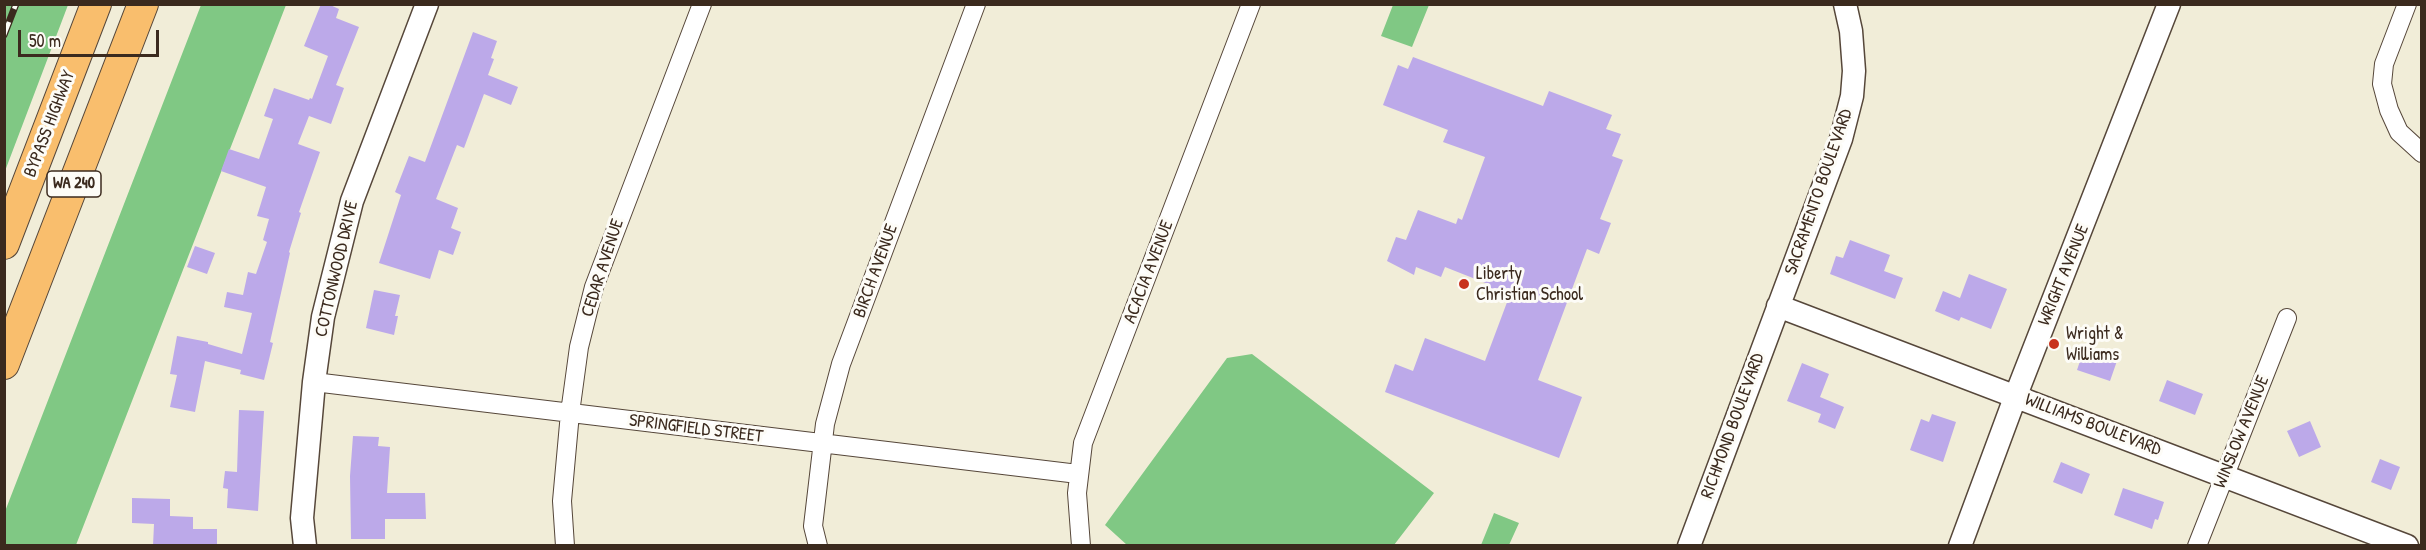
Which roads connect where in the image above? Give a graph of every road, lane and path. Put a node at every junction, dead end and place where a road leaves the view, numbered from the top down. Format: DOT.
graph roads {
  1 [pos="96,4"];
  2 [pos="143,4"];
  3 [pos="427,4"];
  4 [pos="702,4"];
  5 [pos="976,4"];
  6 [pos="1251,4"];
  7 [pos="1845,4"];
  8 [pos="2169,4"];
  9 [pos="2407,4"];
  10 [pos="2421,153"];
  11 [pos="4,244"];
  12 [pos="1778,306"];
  13 [pos="2287,318"];
  14 [pos="4,364"];
  15 [pos="314,382"];
  16 [pos="2016,395"];
  17 [pos="570,413"];
  18 [pos="823,445"];
  19 [pos="1078,474"];
  20 [pos="2224,477"];
  21 [pos="305,546"];
  22 [pos="565,546"];
  23 [pos="818,546"];
  24 [pos="1082,546"];
  25 [pos="1689,546"];
  26 [pos="1960,546"];
  27 [pos="2197,546"];
  28 [pos="2407,546"];
  1 -- 11 [label="highway, BYPASS HIGHWAY / WA 240"];
  2 -- 14 [label="highway, WA 240"];
  3 -- 15 [label="street, COTTONWOOD DRIVE"];
  4 -- 17 [label="street, CEDAR AVENUE"];
  5 -- 18 [label="street, BIRCH AVENUE"];
  6 -- 19 [label="street, ACACIA AVENUE"];
  7 -- 12 [label="street, SACRAMENTO BOULEVARD"];
  8 -- 16 [label="street, WRIGHT AVENUE"];
  9 -- 10 [label="street"];
  12 -- 16 [label="street, WILLIAMS BOULEVARD"];
  12 -- 25 [label="street, RICHMOND BOULEVARD"];
  13 -- 20 [label="street, WINSLOW AVENUE"];
  15 -- 17 [label="street, SPRINGFIELD STREET"];
  15 -- 21 [label="street, COTTONWOOD DRIVE"];
  16 -- 20 [label="street, WILLIAMS BOULEVARD"];
  16 -- 26 [label="street, WRIGHT AVENUE"];
  17 -- 18 [label="street, SPRINGFIELD STREET"];
  17 -- 22 [label="street, CEDAR AVENUE"];
  18 -- 19 [label="street, SPRINGFIELD STREET"];
  18 -- 23 [label="street, BIRCH AVENUE"];
  19 -- 24 [label="street, ACACIA AVENUE"];
  20 -- 27 [label="street, WINSLOW AVENUE"];
  20 -- 28 [label="street, WILLIAMS BOULEVARD"];
}
